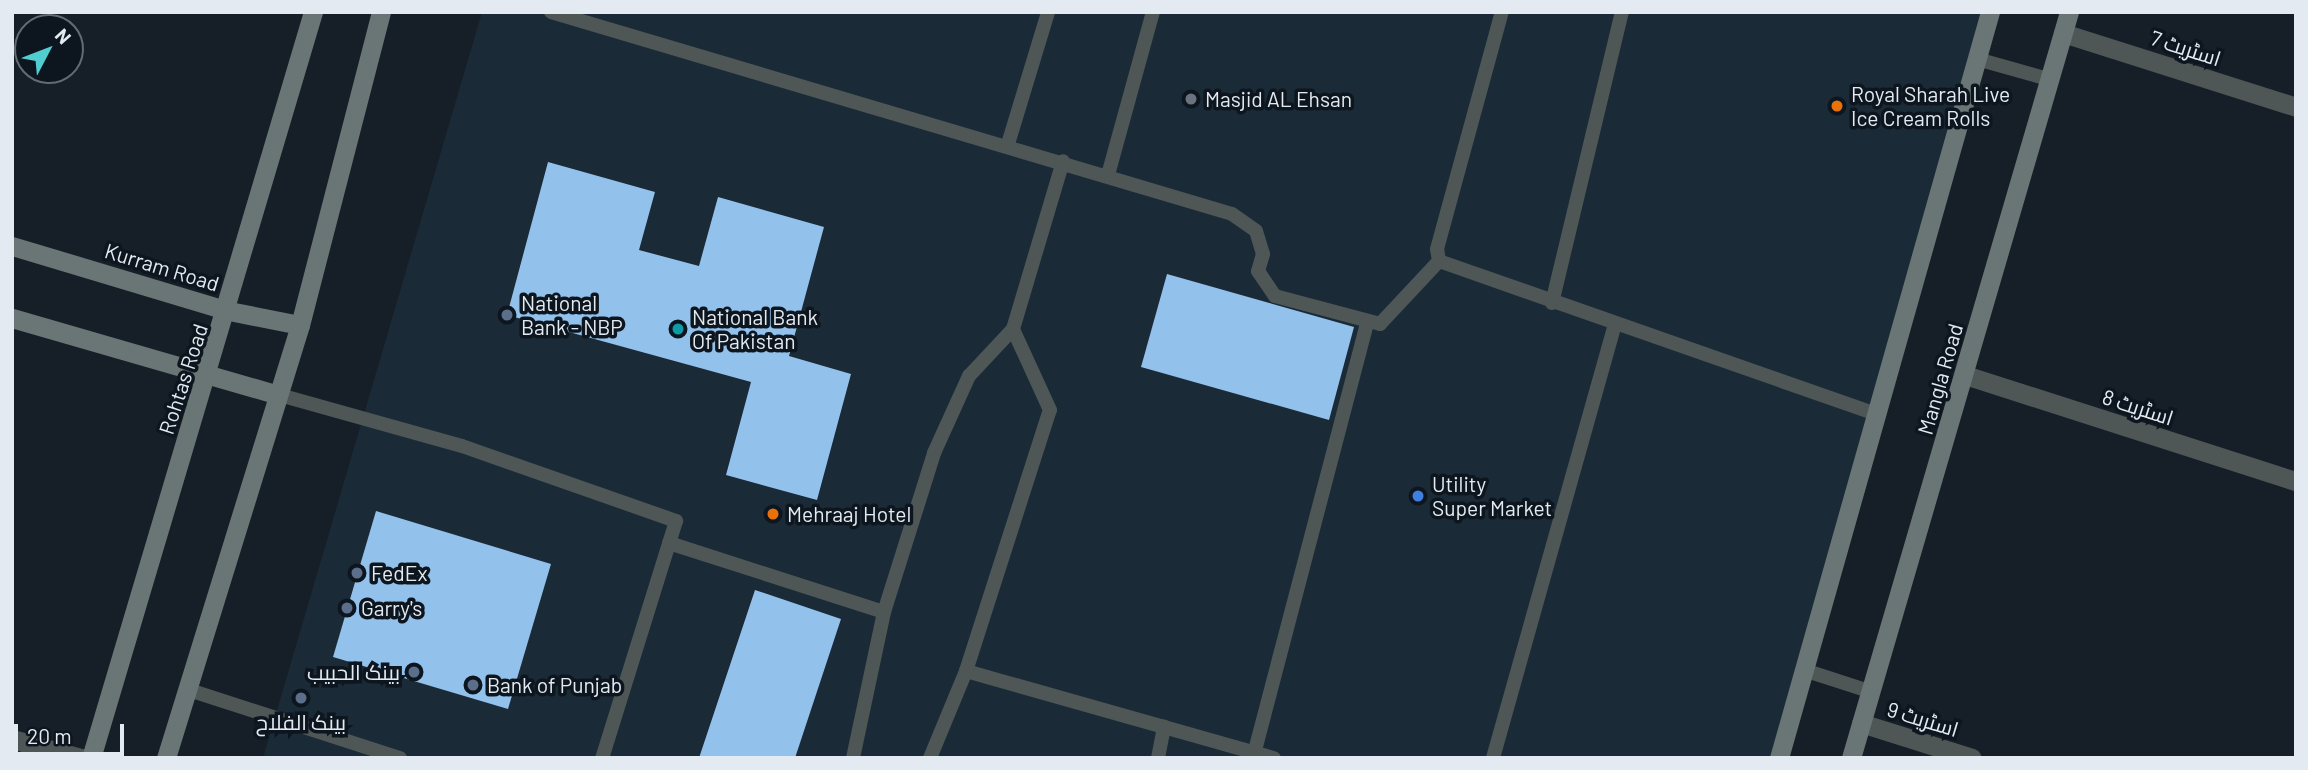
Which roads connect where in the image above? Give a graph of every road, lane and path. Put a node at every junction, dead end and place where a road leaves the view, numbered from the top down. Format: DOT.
graph roads {
  1 [pos="313,12"];
  2 [pos="380,12"];
  3 [pos="551,12"];
  4 [pos="1048,12"];
  5 [pos="1153,12"];
  6 [pos="1503,12"];
  7 [pos="1622,12"];
  8 [pos="1990,12"];
  9 [pos="2069,12"];
  10 [pos="2063,33"];
  11 [pos="1977,59"];
  12 [pos="2048,79"];
  13 [pos="2296,107"];
  14 [pos="1008,144"];
  15 [pos="1063,162"];
  16 [pos="1108,175"];
  17 [pos="12,246"];
  18 [pos="1439,261"];
  19 [pos="1552,303"];
  20 [pos="229,311"];
  21 [pos="12,318"];
  22 [pos="1367,322"];
  23 [pos="1615,324"];
  24 [pos="300,325"];
  25 [pos="1013,329"];
  26 [pos="208,370"];
  27 [pos="1965,375"];
  28 [pos="276,394"];
  29 [pos="1872,414"];
  30 [pos="2296,481"];
  31 [pos="668,543"];
  32 [pos="884,612"];
  33 [pos="1804,670"];
  34 [pos="966,671"];
  35 [pos="186,689"];
  36 [pos="1871,692"];
  37 [pos="1861,723"];
  38 [pos="1164,727"];
  39 [pos="12,739"];
  40 [pos="1254,755"];
  41 [pos="81,758"];
  42 [pos="91,758"];
  43 [pos="166,758"];
  44 [pos="400,758"];
  45 [pos="602,758"];
  46 [pos="853,758"];
  47 [pos="930,758"];
  48 [pos="1158,758"];
  49 [pos="1274,758"];
  50 [pos="1493,758"];
  51 [pos="1779,758"];
  52 [pos="1852,758"];
  53 [pos="1972,758"];
  1 -- 20 [label="main road, Rohtas Road"];
  2 -- 24 [label="main road"];
  3 -- 14 [label="lane"];
  4 -- 14 [label="lane"];
  5 -- 16 [label="lane"];
  6 -- 18 [label="lane"];
  7 -- 19 [label="lane"];
  8 -- 11 [label="main road"];
  9 -- 10 [label="main road, Mangla Road"];
  10 -- 12 [label="main road, Mangla Road"];
  10 -- 13 [label="street, اسٹریٹ 7"];
  11 -- 12 [label="lane"];
  11 -- 29 [label="main road"];
  12 -- 27 [label="main road, Mangla Road"];
  14 -- 15 [label="lane"];
  15 -- 16 [label="lane"];
  15 -- 25 [label="lane"];
  16 -- 22 [label="lane"];
  17 -- 20 [label="main road, Kurram Road"];
  18 -- 19 [label="lane"];
  18 -- 22 [label="lane"];
  19 -- 23 [label="lane"];
  20 -- 24 [label="main road, Kurram Road"];
  20 -- 26 [label="main road, Rohtas Road"];
  21 -- 26 [label="main road"];
  22 -- 40 [label="lane"];
  23 -- 29 [label="lane"];
  23 -- 50 [label="lane"];
  24 -- 28 [label="main road"];
  25 -- 32 [label="lane"];
  25 -- 34 [label="lane"];
  26 -- 28 [label="main road"];
  26 -- 42 [label="main road, Rohtas Road"];
  27 -- 30 [label="street, اسٹریٹ 8"];
  27 -- 36 [label="main road, Mangla Road"];
  28 -- 31 [label="lane"];
  28 -- 35 [label="main road"];
  29 -- 33 [label="main road"];
  31 -- 32 [label="lane"];
  31 -- 45 [label="lane"];
  32 -- 46 [label="lane"];
  33 -- 36 [label="lane"];
  33 -- 51 [label="main road"];
  34 -- 38 [label="lane"];
  34 -- 47 [label="lane"];
  35 -- 43 [label="main road"];
  35 -- 44 [label="lane"];
  36 -- 37 [label="main road, Mangla Road"];
  37 -- 52 [label="main road, Mangla Road"];
  37 -- 53 [label="street, اسٹریٹ 9"];
  38 -- 40 [label="lane"];
  38 -- 48 [label="lane"];
  39 -- 41 [label="street"];
  40 -- 49 [label="lane"];
}
